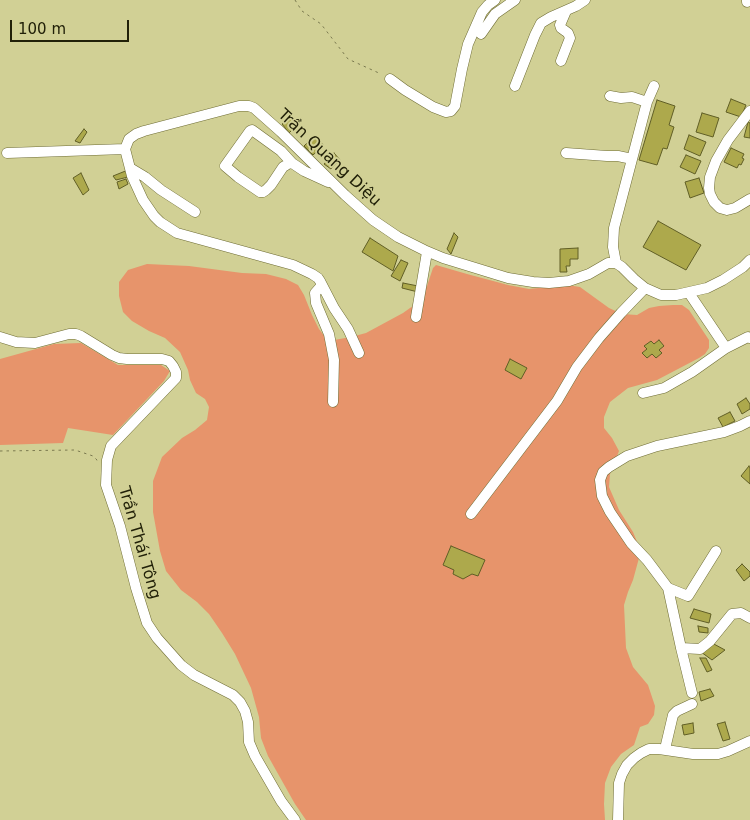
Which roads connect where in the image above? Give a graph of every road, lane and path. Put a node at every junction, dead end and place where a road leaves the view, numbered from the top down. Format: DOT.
graph roads {
  1 [pos="295,0"];
  2 [pos="495,0"];
  3 [pos="516,0"];
  4 [pos="585,0"];
  5 [pos="566,11"];
  6 [pos="481,34"];
  7 [pos="561,61"];
  8 [pos="390,79"];
  9 [pos="515,86"];
  10 [pos="654,86"];
  11 [pos="610,96"];
  12 [pos="647,102"];
  13 [pos="750,111"];
  14 [pos="125,149"];
  15 [pos="7,153"];
  16 [pos="566,153"];
  17 [pos="632,159"];
  18 [pos="292,163"];
  19 [pos="130,168"];
  20 [pos="334,184"];
  21 [pos="750,199"];
  22 [pos="195,212"];
  23 [pos="427,252"];
  24 [pos="750,260"];
  25 [pos="616,263"];
  26 [pos="322,285"];
  27 [pos="645,288"];
  28 [pos="689,293"];
  29 [pos="416,317"];
  30 [pos="0,337"];
  31 [pos="750,338"];
  32 [pos="726,348"];
  33 [pos="358,353"];
  34 [pos="643,394"];
  35 [pos="334,402"];
  36 [pos="750,421"];
  37 [pos="0,451"];
  38 [pos="98,468"];
  39 [pos="471,514"];
  40 [pos="716,551"];
  41 [pos="668,588"];
  42 [pos="750,618"];
  43 [pos="680,648"];
  44 [pos="750,741"];
  45 [pos="665,749"];
  46 [pos="295,820"];
  47 [pos="618,820"];
  1 -- 8 [label="path"];
  2 -- 8 [label="street"];
  3 -- 6 [label="street"];
  4 -- 5 [label="street"];
  5 -- 7 [label="street"];
  5 -- 9 [label="street"];
  10 -- 12 [label="street"];
  11 -- 12 [label="street"];
  12 -- 17 [label="street"];
  13 -- 21 [label="street"];
  14 -- 15 [label="street"];
  14 -- 19 [label="street"];
  14 -- 20 [label="street, Trần Quang Diệu"];
  16 -- 17 [label="street"];
  17 -- 25 [label="street"];
  18 -- 18 [label="street"];
  18 -- 20 [label="street"];
  19 -- 22 [label="street"];
  19 -- 26 [label="street"];
  20 -- 23 [label="street, Trần Quang Diệu"];
  23 -- 25 [label="street, Trần Quang Diệu"];
  23 -- 29 [label="street"];
  24 -- 28 [label="street"];
  25 -- 27 [label="street"];
  26 -- 33 [label="street"];
  26 -- 35 [label="street"];
  27 -- 28 [label="street"];
  27 -- 39 [label="street"];
  28 -- 32 [label="street"];
  30 -- 46 [label="street, Trần Thái Tông"];
  31 -- 32 [label="street"];
  32 -- 34 [label="street"];
  36 -- 41 [label="street"];
  37 -- 38 [label="path"];
  40 -- 41 [label="street"];
  41 -- 43 [label="street"];
  42 -- 43 [label="street"];
  43 -- 45 [label="street"];
  44 -- 45 [label="street"];
  45 -- 47 [label="street"];
}
